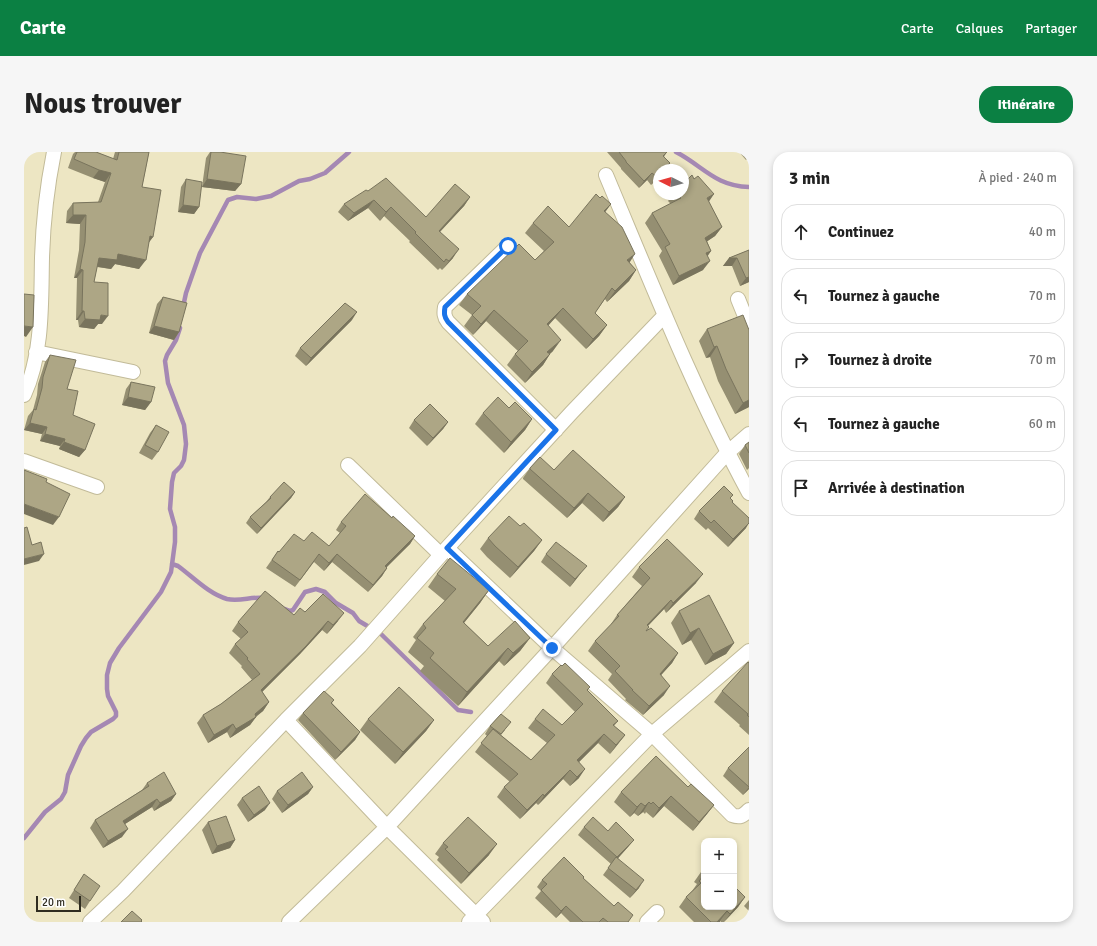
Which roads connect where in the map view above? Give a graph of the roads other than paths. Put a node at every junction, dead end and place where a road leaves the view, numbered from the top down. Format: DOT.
graph roads {
  1 [pos="54,152"];
  2 [pos="606,175"];
  3 [pos="508,246"];
  4 [pos="738,299"];
  5 [pos="665,316"];
  6 [pos="749,326"];
  7 [pos="36,352"];
  8 [pos="133,372"];
  9 [pos="26,387"];
  10 [pos="556,430"];
  11 [pos="749,434"];
  12 [pos="727,453"];
  13 [pos="24,461"];
  14 [pos="348,465"];
  15 [pos="97,487"];
  16 [pos="749,493"];
  17 [pos="444,552"];
  18 [pos="552,648"];
  19 [pos="749,651"];
  20 [pos="286,720"];
  21 [pos="652,734"];
  22 [pos="749,810"];
  23 [pos="387,827"];
  24 [pos="657,912"];
  25 [pos="476,920"];
  26 [pos="90,922"];
  27 [pos="289,922"];
  28 [pos="647,922"];
  1 -- 7 [label="street"];
  2 -- 5 [label="street"];
  3 -- 10 [label="street"];
  4 -- 6 [label="street"];
  5 -- 10 [label="street"];
  5 -- 12 [label="street"];
  7 -- 8 [label="street"];
  7 -- 9 [label="street"];
  10 -- 17 [label="street"];
  11 -- 12 [label="street"];
  12 -- 16 [label="street"];
  12 -- 18 [label="street"];
  13 -- 15 [label="street"];
  14 -- 17 [label="street"];
  17 -- 18 [label="street"];
  17 -- 20 [label="street"];
  18 -- 21 [label="street"];
  18 -- 23 [label="street"];
  19 -- 21 [label="street"];
  20 -- 23 [label="street"];
  20 -- 26 [label="street"];
  21 -- 22 [label="street"];
  21 -- 25 [label="street"];
  23 -- 25 [label="street"];
  23 -- 27 [label="street"];
  24 -- 28 [label="street"];
}
